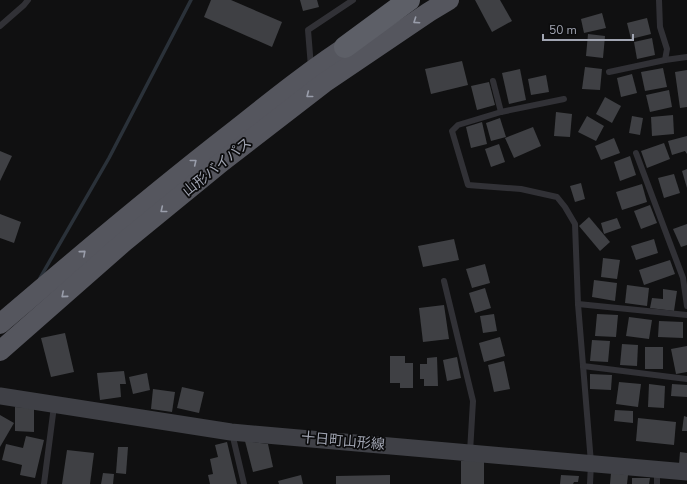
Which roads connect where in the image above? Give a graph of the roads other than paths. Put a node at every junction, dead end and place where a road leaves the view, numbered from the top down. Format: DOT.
graph roads {
  1 [pos="28,0"];
  2 [pos="353,0"];
  3 [pos="409,0"];
  4 [pos="421,0"];
  5 [pos="449,0"];
  6 [pos="660,0"];
  7 [pos="0,26"];
  8 [pos="345,47"];
  9 [pos="687,57"];
  10 [pos="665,60"];
  11 [pos="312,70"];
  12 [pos="609,72"];
  13 [pos="493,81"];
  14 [pos="564,99"];
  15 [pos="501,112"];
  16 [pos="636,153"];
  17 [pos="685,277"];
  18 [pos="444,280"];
  19 [pos="578,304"];
  20 [pos="687,306"];
  21 [pos="687,315"];
  22 [pos="0,324"];
  23 [pos="0,352"];
  24 [pos="583,366"];
  25 [pos="687,379"];
  26 [pos="0,396"];
  27 [pos="54,404"];
  28 [pos="232,432"];
  29 [pos="470,452"];
  30 [pos="591,463"];
  31 [pos="687,472"];
  32 [pos="657,477"];
  33 [pos="44,484"];
  34 [pos="244,484"];
  35 [pos="590,484"];
  1 -- 7 [label="lane"];
  2 -- 11 [label="lane"];
  3 -- 8 [label="highway"];
  4 -- 8 [label="highway, 山形バイパス"];
  5 -- 23 [label="highway, 山形バイパス, one-way"];
  6 -- 10 [label="lane"];
  8 -- 11 [label="highway, 山形バイパス"];
  9 -- 10 [label="lane"];
  10 -- 12 [label="lane"];
  22 -- 11 [label="highway, 山形バイパス, one-way"];
  13 -- 15 [label="lane"];
  14 -- 15 [label="lane"];
  15 -- 19 [label="lane"];
  16 -- 17 [label="lane"];
  17 -- 20 [label="lane"];
  18 -- 29 [label="lane"];
  19 -- 21 [label="lane"];
  19 -- 24 [label="lane"];
  24 -- 25 [label="lane"];
  24 -- 30 [label="lane"];
  26 -- 27 [label="main road, 十日町山形線"];
  27 -- 28 [label="main road, 十日町山形線"];
  27 -- 33 [label="lane"];
  28 -- 29 [label="main road, 十日町山形線"];
  28 -- 34 [label="lane"];
  29 -- 30 [label="main road, 十日町山形線"];
  30 -- 32 [label="main road, 十日町山形線"];
  30 -- 35 [label="lane"];
  31 -- 32 [label="main road, 十日町山形線"];
}
